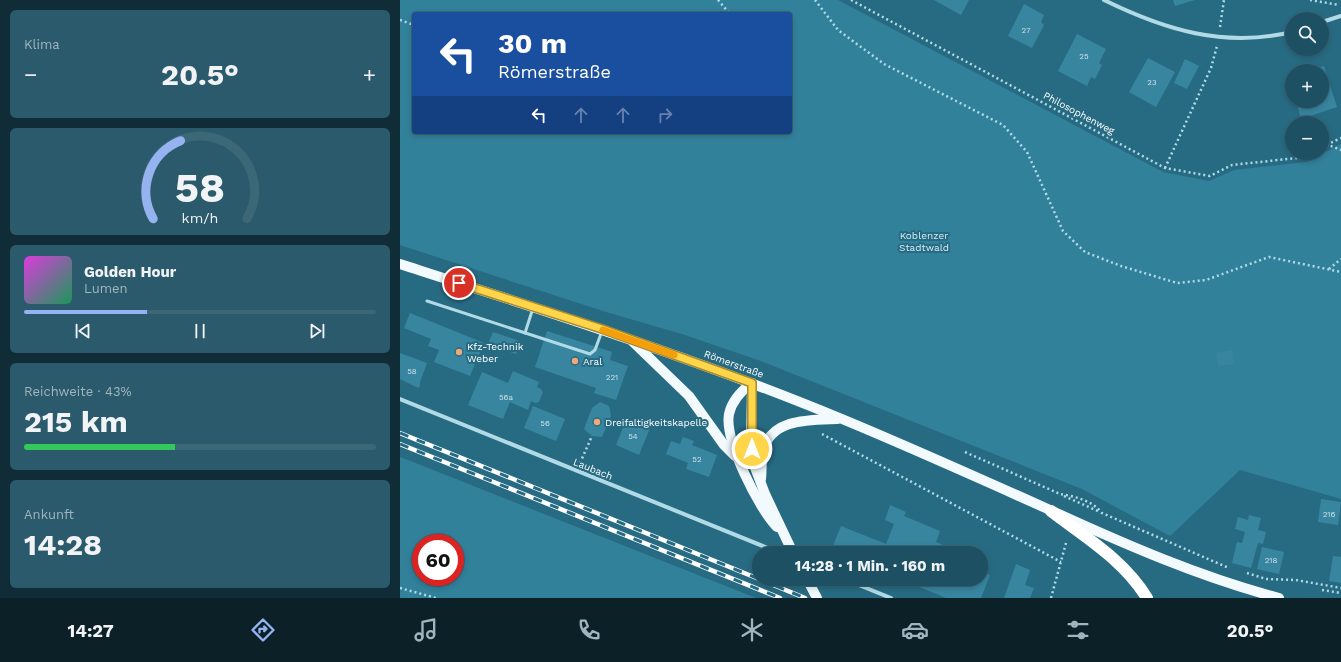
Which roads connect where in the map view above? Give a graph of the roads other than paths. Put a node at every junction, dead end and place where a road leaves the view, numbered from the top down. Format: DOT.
graph roads {
  1 [pos="1104,0"];
  2 [pos="1341,16"];
  3 [pos="1329,20"];
  4 [pos="1285,33"];
  5 [pos="400,264"];
  6 [pos="427,301"];
  7 [pos="533,307"];
  8 [pos="602,329"];
  9 [pos="524,333"];
  10 [pos="630,339"];
  11 [pos="752,383"];
  12 [pos="400,399"];
  13 [pos="842,419"];
  14 [pos="739,460"];
  15 [pos="761,485"];
  16 [pos="1051,511"];
  17 [pos="782,532"];
  18 [pos="763,546"];
  19 [pos="789,546"];
  20 [pos="811,586"];
  21 [pos="861,586"];
  22 [pos="1144,594"];
  23 [pos="817,598"];
  24 [pos="891,598"];
  25 [pos="1279,598"];
  1 -- 4 [label="street"];
  2 -- 3 [label="street"];
  5 -- 7 [label="main road, Römerstraße"];
  6 -- 9 [label="lane"];
  7 -- 8 [label="main road, Römerstraße"];
  7 -- 9 [label="lane"];
  8 -- 9 [label="lane"];
  8 -- 10 [label="main road, Römerstraße"];
  10 -- 11 [label="main road, Römerstraße"];
  10 -- 14 [label="main road"];
  11 -- 13 [label="main road, Römerstraße"];
  11 -- 14 [label="main road"];
  11 -- 15 [label="main road"];
  12 -- 18 [label="street, Laubach"];
  13 -- 15 [label="main road"];
  13 -- 16 [label="main road, Römerstraße"];
  14 -- 17 [label="main road"];
  15 -- 17 [label="main road"];
  16 -- 22 [label="highway"];
  16 -- 25 [label="main road, Römerstraße"];
  17 -- 19 [label="main road"];
  20 -- 23 [label="main road"];
  21 -- 24 [label="street"];
}
